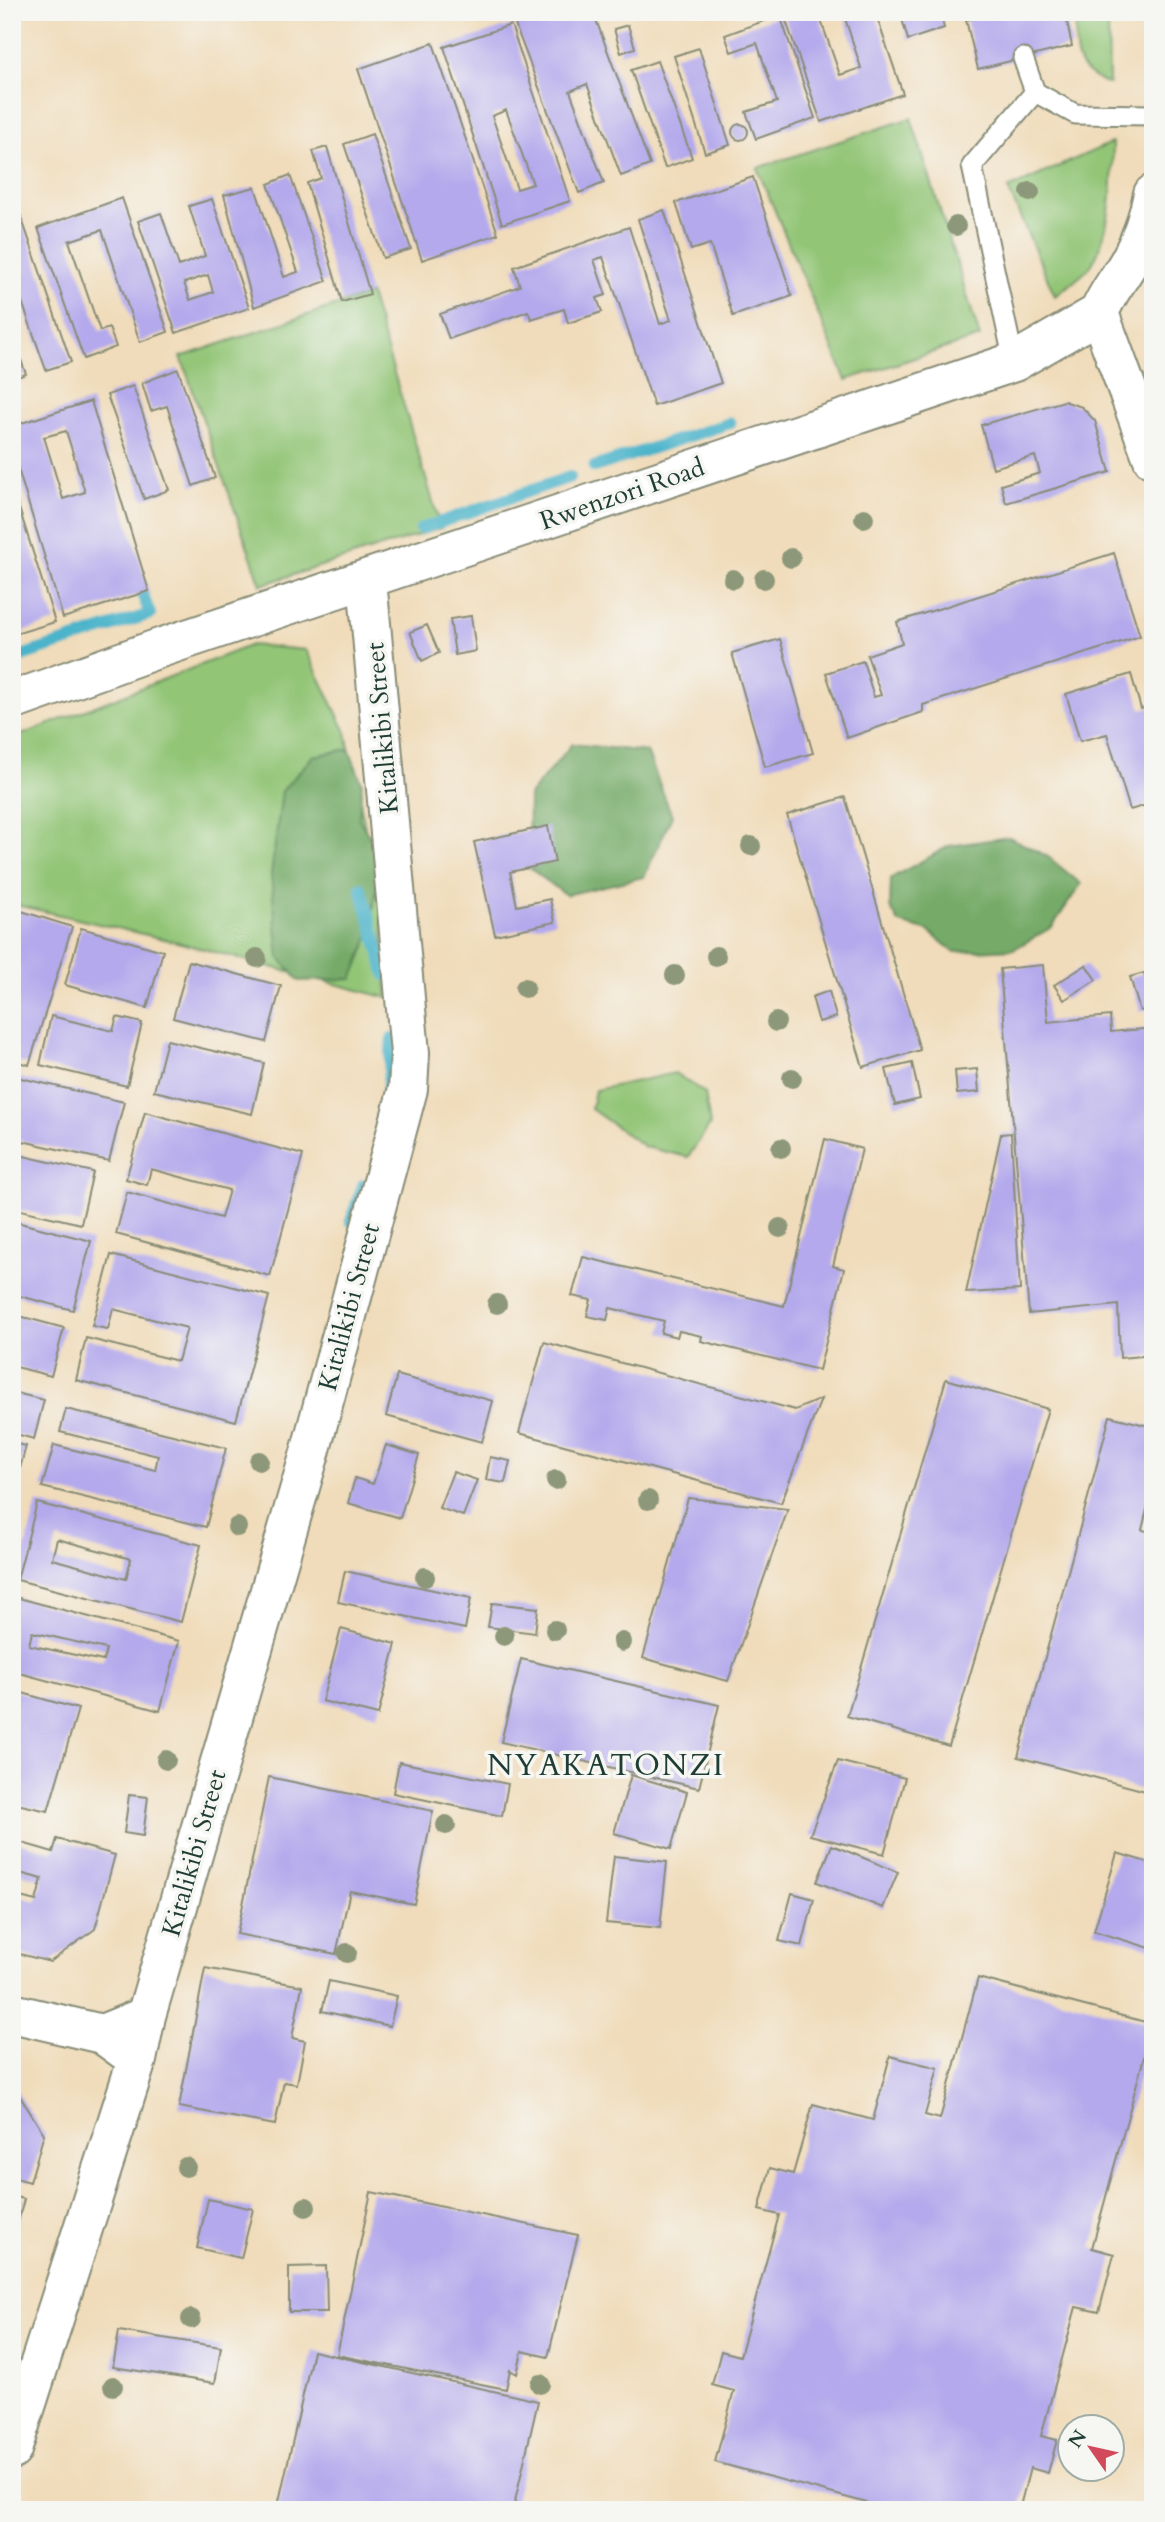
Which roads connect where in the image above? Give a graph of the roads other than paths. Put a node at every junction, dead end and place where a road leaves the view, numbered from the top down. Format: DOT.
graph roads {
  1 [pos="1023,58"];
  2 [pos="1035,92"];
  3 [pos="1153,115"];
  4 [pos="1153,194"];
  5 [pos="1099,313"];
  6 [pos="1014,362"];
  7 [pos="1153,459"];
  8 [pos="367,579"];
  9 [pos="12,701"];
  10 [pos="12,2013"];
  11 [pos="146,2016"];
  12 [pos="102,2034"];
  13 [pos="137,2060"];
  14 [pos="12,2450"];
  1 -- 2 [label="lane"];
  2 -- 3 [label="lane"];
  2 -- 6 [label="lane"];
  4 -- 5 [label="street"];
  5 -- 6 [label="street, Rwenzori Road"];
  5 -- 7 [label="street"];
  6 -- 8 [label="street, Rwenzori Road"];
  8 -- 9 [label="street, Rwenzori Road"];
  8 -- 11 [label="street, Kitalikibi Street"];
  10 -- 12 [label="street"];
  11 -- 12 [label="street"];
  11 -- 13 [label="street, Kitalikibi Street"];
  12 -- 13 [label="street"];
  13 -- 14 [label="street, Kitalikibi Street"];
}
